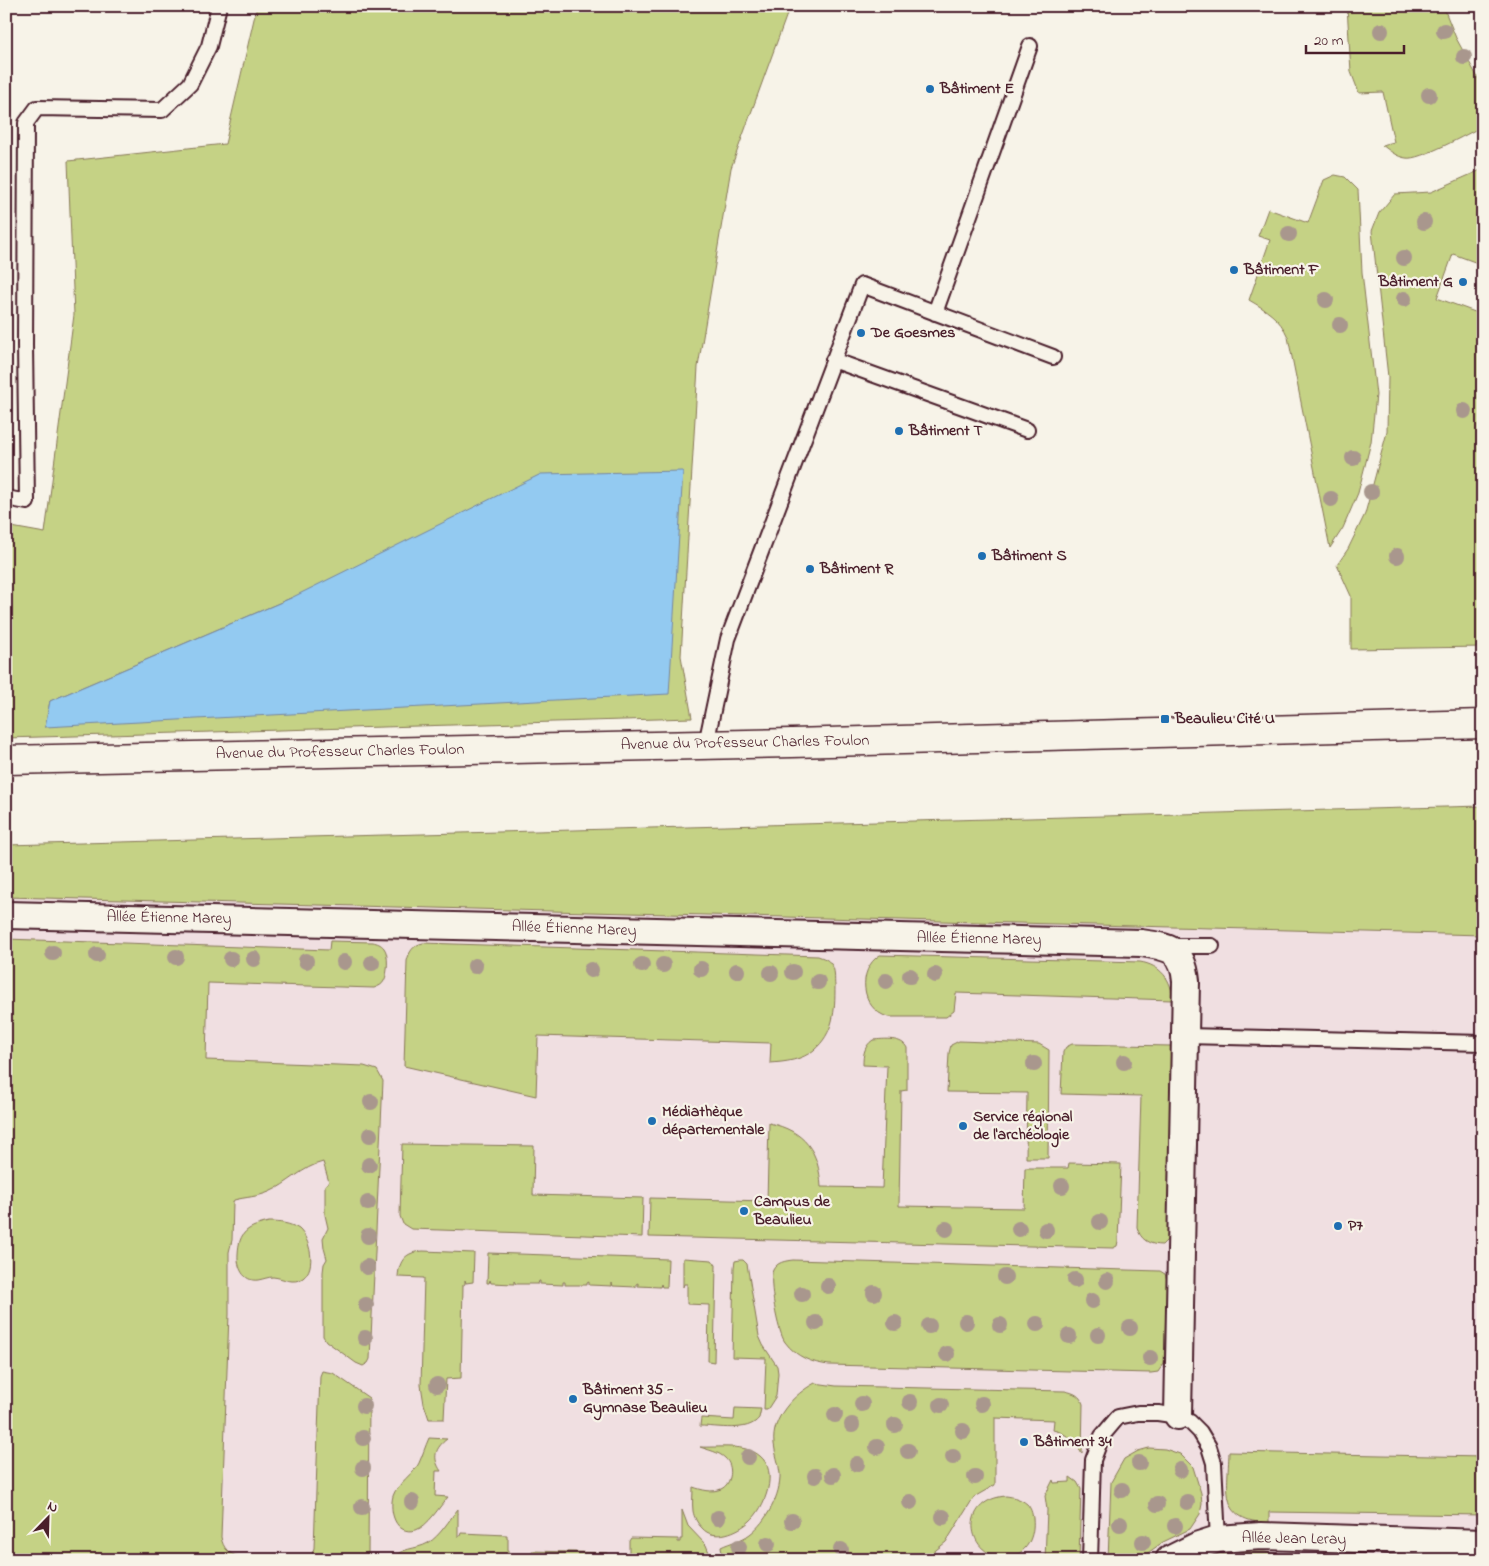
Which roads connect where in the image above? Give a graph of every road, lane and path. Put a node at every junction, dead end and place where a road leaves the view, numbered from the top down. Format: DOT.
graph roads {
  1 [pos="219,6"];
  2 [pos="1030,46"];
  3 [pos="935,313"];
  4 [pos="1053,357"];
  5 [pos="833,360"];
  6 [pos="1027,430"];
  7 [pos="6,498"];
  8 [pos="1483,724"];
  9 [pos="706,744"];
  10 [pos="6,760"];
  11 [pos="6,915"];
  12 [pos="1152,944"];
  13 [pos="1212,946"];
  14 [pos="1186,1036"];
  15 [pos="1483,1043"];
  16 [pos="1178,1416"];
  17 [pos="1218,1539"];
  18 [pos="1483,1544"];
  19 [pos="1090,1560"];
  20 [pos="1169,1560"];
  1 -- 7 [label="lane"];
  2 -- 3 [label="lane"];
  3 -- 4 [label="lane"];
  3 -- 5 [label="lane"];
  5 -- 6 [label="lane"];
  5 -- 9 [label="lane"];
  8 -- 9 [label="main road, Avenue du Professeur Charles Foulon"];
  9 -- 10 [label="main road, Avenue du Professeur Charles Foulon"];
  11 -- 12 [label="street, Allée Étienne Marey"];
  12 -- 13 [label="lane"];
  12 -- 14 [label="street"];
  14 -- 15 [label="lane"];
  14 -- 16 [label="street"];
  16 -- 17 [label="lane"];
  16 -- 19 [label="lane"];
  17 -- 18 [label="street, Allée Jean Leray"];
  17 -- 20 [label="street, Allée Jean Leray"];
}
